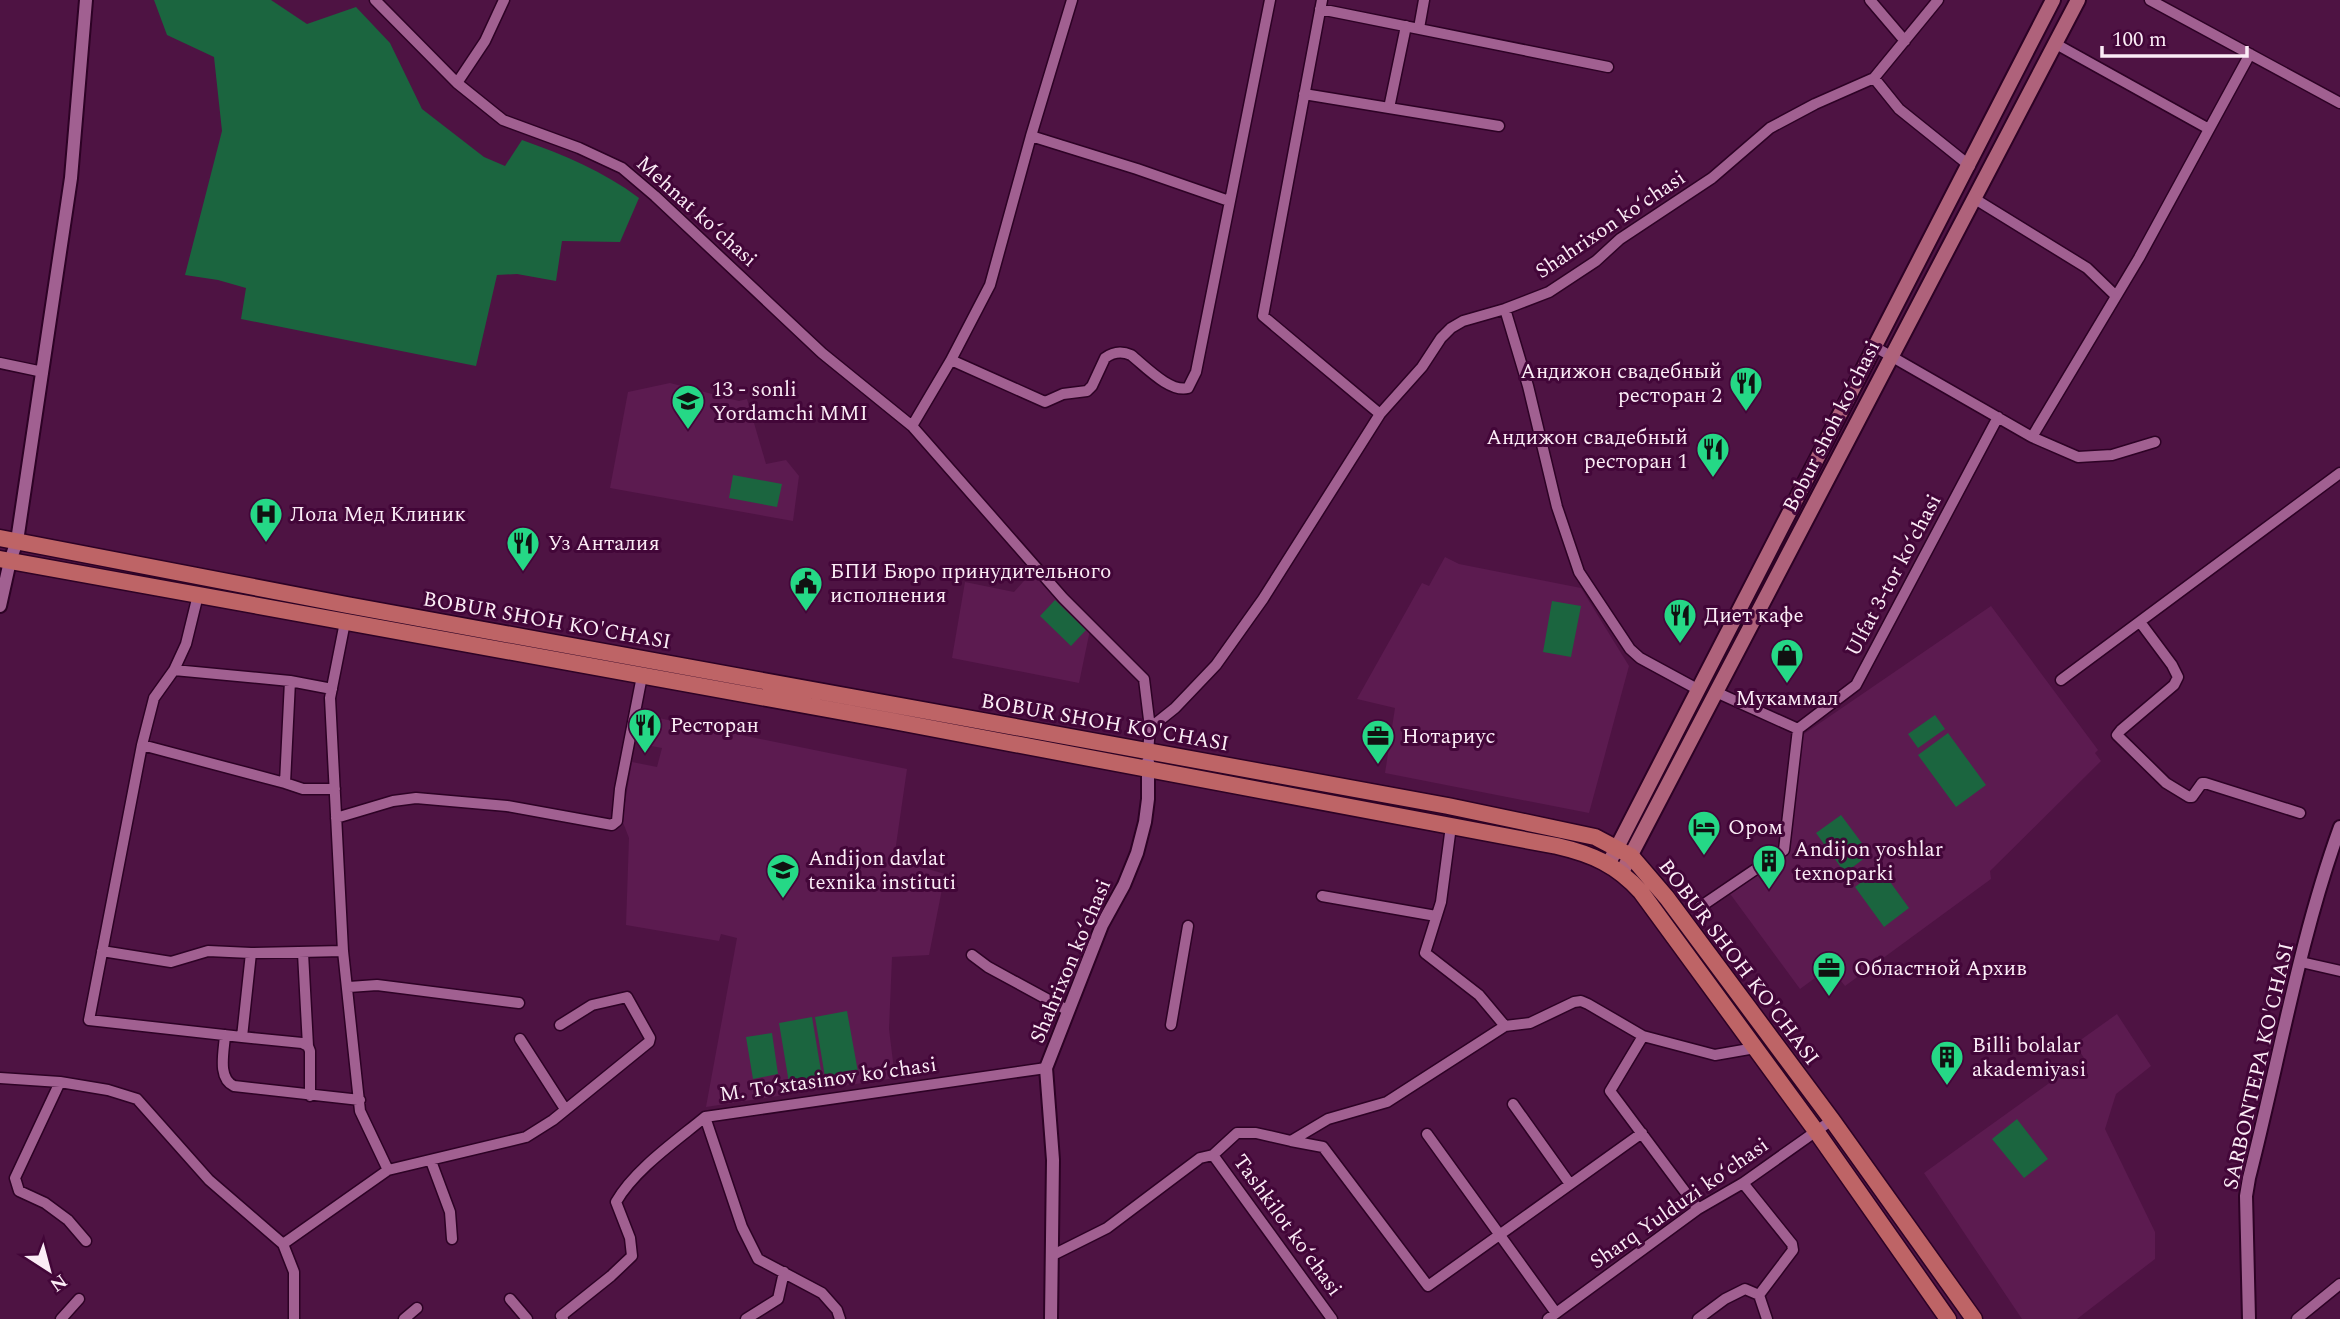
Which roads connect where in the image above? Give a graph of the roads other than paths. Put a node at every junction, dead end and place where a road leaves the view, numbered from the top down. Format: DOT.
graph roads {
  1 [pos="86,0"];
  2 [pos="375,0"];
  3 [pos="504,0"];
  4 [pos="1072,0"];
  5 [pos="1270,0"];
  6 [pos="1424,0"];
  7 [pos="1870,0"];
  8 [pos="1938,0"];
  9 [pos="2053,0"];
  10 [pos="2078,0"];
  11 [pos="2155,1"];
  12 [pos="1321,5"];
  13 [pos="1406,26"];
  14 [pos="1419,28"];
  15 [pos="1905,41"];
  16 [pos="2056,44"];
  17 [pos="2250,54"];
  18 [pos="1608,66"];
  19 [pos="1874,78"];
  20 [pos="457,83"];
  21 [pos="1304,94"];
  22 [pos="2340,103"];
  23 [pos="1389,108"];
  24 [pos="1499,126"];
  25 [pos="2209,129"];
  26 [pos="1031,136"];
  27 [pos="1970,166"];
  28 [pos="1975,199"];
  29 [pos="1229,201"];
  30 [pos="2116,296"];
  31 [pos="1505,309"];
  32 [pos="1875,347"];
  33 [pos="1892,355"];
  34 [pos="951,360"];
  35 [pos="0,363"];
  36 [pos="43,372"];
  37 [pos="1380,414"];
  38 [pos="1998,417"];
  39 [pos="912,426"];
  40 [pos="2032,437"];
  41 [pos="2155,442"];
  42 [pos="2340,473"];
  43 [pos="0,537"];
  44 [pos="17,541"];
  45 [pos="5,560"];
  46 [pos="198,595"];
  47 [pos="0,606"];
  48 [pos="345,622"];
  49 [pos="2140,622"];
  50 [pos="174,670"];
  51 [pos="642,676"];
  52 [pos="2061,680"];
  53 [pos="290,681"];
  54 [pos="332,689"];
  55 [pos="1699,690"];
  56 [pos="1718,693"];
  57 [pos="1150,728"];
  58 [pos="1798,729"];
  59 [pos="142,745"];
  60 [pos="1148,752"];
  61 [pos="1147,769"];
  62 [pos="285,783"];
  63 [pos="335,789"];
  64 [pos="2300,813"];
  65 [pos="336,818"];
  66 [pos="1633,818"];
  67 [pos="1648,824"];
  68 [pos="1451,826"];
  69 [pos="2340,827"];
  70 [pos="1624,852"];
  71 [pos="1616,868"];
  72 [pos="1322,896"];
  73 [pos="1700,907"];
  74 [pos="1436,916"];
  75 [pos="1188,926"];
  76 [pos="102,951"];
  77 [pos="343,951"];
  78 [pos="251,953"];
  79 [pos="303,953"];
  80 [pos="972,955"];
  81 [pos="2301,962"];
  82 [pos="2340,971"];
  83 [pos="349,987"];
  84 [pos="519,1003"];
  85 [pos="1068,1010"];
  86 [pos="560,1025"];
  87 [pos="1171,1025"];
  88 [pos="1505,1026"];
  89 [pos="225,1035"];
  90 [pos="1643,1036"];
  91 [pos="242,1037"];
  92 [pos="520,1039"];
  93 [pos="308,1046"];
  94 [pos="1755,1048"];
  95 [pos="1046,1068"];
  96 [pos="0,1078"];
  97 [pos="60,1082"];
  98 [pos="310,1096"];
  99 [pos="360,1100"];
  100 [pos="1513,1104"];
  101 [pos="565,1109"];
  102 [pos="705,1116"];
  103 [pos="1832,1120"];
  104 [pos="1816,1131"];
  105 [pos="1642,1133"];
  106 [pos="1427,1134"];
  107 [pos="1291,1141"];
  108 [pos="1213,1154"];
  109 [pos="431,1161"];
  110 [pos="388,1170"];
  111 [pos="1743,1182"];
  112 [pos="1570,1184"];
  113 [pos="1698,1209"];
  114 [pos="1499,1234"];
  115 [pos="452,1239"];
  116 [pos="86,1241"];
  117 [pos="283,1244"];
  118 [pos="1053,1255"];
  119 [pos="784,1272"];
  120 [pos="2340,1284"];
  121 [pos="1759,1295"];
  122 [pos="79,1298"];
  123 [pos="510,1299"];
  124 [pos="417,1308"];
  125 [pos="1552,1316"];
  126 [pos="61,1319"];
  127 [pos="295,1319"];
  128 [pos="404,1319"];
  129 [pos="527,1319"];
  130 [pos="563,1319"];
  131 [pos="746,1319"];
  132 [pos="840,1319"];
  133 [pos="1051,1319"];
  134 [pos="1332,1319"];
  135 [pos="1698,1319"];
  136 [pos="1767,1319"];
  137 [pos="1948,1319"];
  138 [pos="1974,1319"];
  139 [pos="2249,1319"];
  140 [pos="2297,1319"];
  1 -- 36 [label="street"];
  2 -- 20 [label="street, Mehnat koʻchasi"];
  3 -- 20 [label="street"];
  4 -- 26 [label="street"];
  5 -- 29 [label="street"];
  6 -- 14 [label="street"];
  7 -- 15 [label="street"];
  8 -- 15 [label="street, Shahrixon koʻchasi"];
  9 -- 27 [label="main road, Bobur shoh koʻchasi"];
  10 -- 16 [label="main road, Bobur shoh koʻchasi"];
  11 -- 17 [label="street"];
  12 -- 13 [label="street"];
  12 -- 21 [label="street"];
  13 -- 14 [label="street"];
  13 -- 23 [label="street"];
  14 -- 18 [label="street"];
  15 -- 19 [label="street, Shahrixon koʻchasi"];
  16 -- 25 [label="street"];
  16 -- 28 [label="main road, Bobur shoh koʻchasi"];
  17 -- 22 [label="street"];
  17 -- 25 [label="street"];
  19 -- 27 [label="street"];
  19 -- 31 [label="street, Shahrixon koʻchasi"];
  20 -- 39 [label="street, Mehnat koʻchasi"];
  21 -- 23 [label="street"];
  21 -- 37 [label="street"];
  23 -- 24 [label="street"];
  25 -- 30 [label="street"];
  26 -- 29 [label="street"];
  26 -- 34 [label="street"];
  27 -- 32 [label="main road, Bobur shoh koʻchasi"];
  28 -- 30 [label="street"];
  28 -- 33 [label="main road, Bobur shoh koʻchasi"];
  29 -- 34 [label="street"];
  30 -- 40 [label="street"];
  31 -- 37 [label="street, Shahrixon koʻchasi"];
  31 -- 55 [label="street"];
  32 -- 33 [label="street"];
  32 -- 55 [label="main road, Bobur shoh koʻchasi"];
  33 -- 38 [label="street"];
  33 -- 56 [label="main road, Bobur shoh koʻchasi"];
  34 -- 39 [label="street"];
  35 -- 36 [label="street"];
  36 -- 44 [label="street"];
  37 -- 57 [label="street, Shahrixon koʻchasi"];
  38 -- 40 [label="street"];
  38 -- 58 [label="street, Ulfat 3-tor koʻchasi"];
  39 -- 57 [label="street, Mehnat koʻchasi"];
  40 -- 41 [label="street"];
  42 -- 49 [label="street"];
  43 -- 44 [label="main road, BOBUR SHOH KO'CHASI"];
  44 -- 45 [label="street"];
  44 -- 60 [label="main road, BOBUR SHOH KO'CHASI"];
  45 -- 46 [label="main road, BOBUR SHOH KO'CHASI"];
  45 -- 47 [label="street"];
  46 -- 48 [label="main road, BOBUR SHOH KO'CHASI"];
  46 -- 50 [label="street"];
  48 -- 51 [label="main road, BOBUR SHOH KO'CHASI"];
  48 -- 54 [label="street"];
  49 -- 52 [label="street"];
  49 -- 64 [label="street"];
  50 -- 53 [label="street"];
  50 -- 59 [label="street"];
  51 -- 61 [label="main road, BOBUR SHOH KO'CHASI"];
  51 -- 65 [label="street"];
  53 -- 54 [label="street"];
  53 -- 62 [label="street"];
  54 -- 63 [label="street"];
  55 -- 66 [label="main road, Bobur shoh koʻchasi"];
  56 -- 58 [label="street"];
  56 -- 67 [label="main road, Bobur shoh koʻchasi"];
  57 -- 60 [label="street, Mehnat koʻchasi"];
  58 -- 73 [label="street"];
  59 -- 62 [label="street"];
  59 -- 76 [label="street"];
  60 -- 61 [label="street, Shahrixon koʻchasi"];
  60 -- 70 [label="main road, BOBUR SHOH KO'CHASI"];
  61 -- 68 [label="main road, BOBUR SHOH KO'CHASI"];
  61 -- 85 [label="street, Shahrixon koʻchasi"];
  62 -- 63 [label="street"];
  63 -- 65 [label="street"];
  65 -- 77 [label="street"];
  66 -- 67 [label="main road"];
  66 -- 70 [label="main road, Bobur shoh koʻchasi"];
  67 -- 70 [label="main road, Bobur shoh koʻchasi"];
  68 -- 71 [label="main road, BOBUR SHOH KO'CHASI"];
  68 -- 74 [label="street"];
  69 -- 81 [label="street, SARBONTEPA KO'CHASI"];
  70 -- 71 [label="main road, Bobur shoh koʻchasi"];
  70 -- 103 [label="main road, BOBUR SHOH KO'CHASI"];
  71 -- 94 [label="main road, BOBUR SHOH KO'CHASI"];
  72 -- 74 [label="street"];
  74 -- 88 [label="street"];
  75 -- 87 [label="street"];
  76 -- 78 [label="street"];
  76 -- 89 [label="street"];
  77 -- 79 [label="street"];
  77 -- 83 [label="street"];
  78 -- 79 [label="street"];
  78 -- 91 [label="street"];
  79 -- 93 [label="street"];
  80 -- 85 [label="street"];
  81 -- 82 [label="street"];
  81 -- 139 [label="street, SARBONTEPA KO'CHASI"];
  83 -- 84 [label="street"];
  83 -- 99 [label="street"];
  85 -- 95 [label="street, Shahrixon koʻchasi"];
  86 -- 101 [label="street"];
  88 -- 90 [label="street"];
  88 -- 107 [label="street"];
  89 -- 91 [label="street"];
  89 -- 98 [label="street"];
  90 -- 94 [label="street"];
  90 -- 105 [label="street"];
  91 -- 93 [label="street"];
  92 -- 101 [label="street"];
  93 -- 98 [label="street"];
  94 -- 104 [label="main road, BOBUR SHOH KO'CHASI"];
  95 -- 102 [label="street, M. Toʻxtasinov koʻchasi"];
  95 -- 118 [label="street, Shahrixon koʻchasi"];
  96 -- 97 [label="street"];
  97 -- 116 [label="street"];
  97 -- 117 [label="street"];
  98 -- 99 [label="street"];
  99 -- 110 [label="street"];
  100 -- 112 [label="street"];
  101 -- 109 [label="street"];
  102 -- 119 [label="street, M. Toʻxtasinov koʻchasi"];
  102 -- 130 [label="street"];
  103 -- 104 [label="street, Sharq Yulduzi koʻchasi"];
  103 -- 138 [label="main road, BOBUR SHOH KO'CHASI"];
  104 -- 111 [label="street, Sharq Yulduzi koʻchasi"];
  104 -- 137 [label="main road, BOBUR SHOH KO'CHASI"];
  105 -- 112 [label="street"];
  105 -- 113 [label="street"];
  106 -- 114 [label="street"];
  107 -- 108 [label="street"];
  107 -- 114 [label="street"];
  108 -- 118 [label="street"];
  108 -- 134 [label="street, Tashkilot koʻchasi"];
  109 -- 110 [label="street"];
  109 -- 115 [label="street"];
  110 -- 117 [label="street"];
  111 -- 113 [label="street, Sharq Yulduzi koʻchasi"];
  111 -- 121 [label="street"];
  112 -- 114 [label="street"];
  113 -- 125 [label="street, Sharq Yulduzi koʻchasi"];
  114 -- 125 [label="street"];
  117 -- 127 [label="street"];
  118 -- 133 [label="street, Shahrixon koʻchasi"];
  119 -- 131 [label="street"];
  119 -- 132 [label="street, M. Toʻxtasinov koʻchasi"];
  120 -- 140 [label="street"];
  121 -- 135 [label="street"];
  121 -- 136 [label="street"];
  122 -- 126 [label="street"];
  123 -- 129 [label="street"];
  124 -- 128 [label="street"];
}
